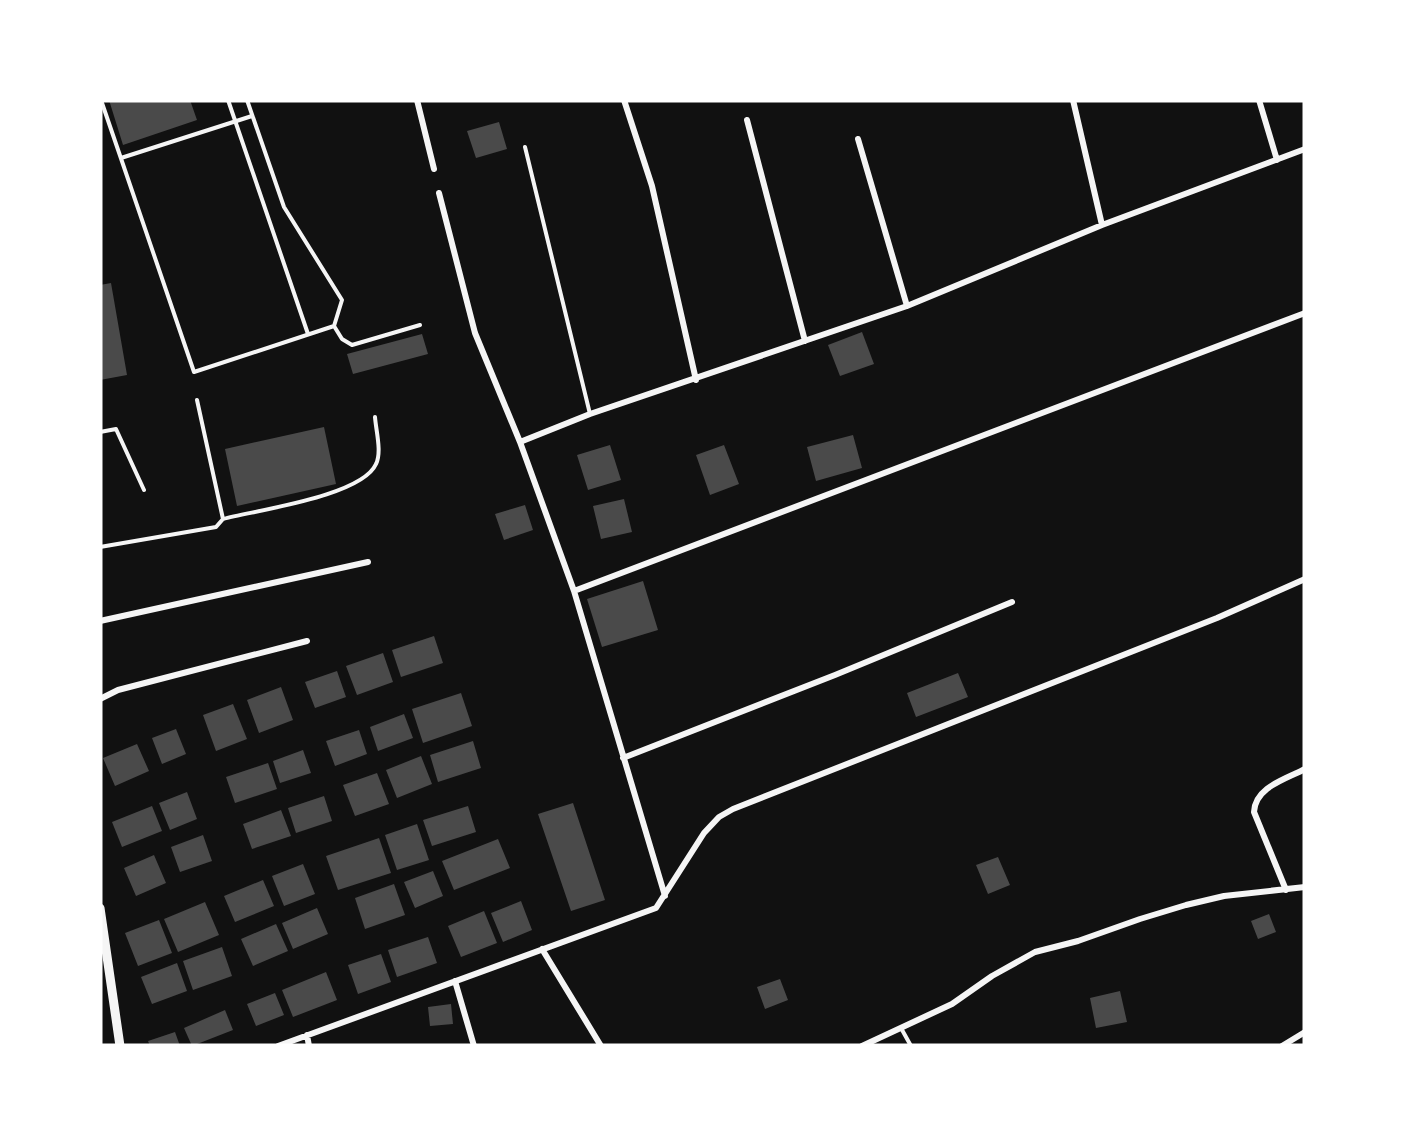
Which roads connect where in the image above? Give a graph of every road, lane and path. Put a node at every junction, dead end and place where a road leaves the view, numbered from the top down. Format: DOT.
graph roads {
  1 [pos="101,100"];
  2 [pos="228,100"];
  3 [pos="247,100"];
  4 [pos="417,100"];
  5 [pos="624,100"];
  6 [pos="1073,100"];
  7 [pos="1258,100"];
  8 [pos="252,116"];
  9 [pos="748,120"];
  10 [pos="236,121"];
  11 [pos="858,139"];
  12 [pos="525,147"];
  13 [pos="1305,149"];
  14 [pos="121,158"];
  15 [pos="1277,160"];
  16 [pos="434,169"];
  17 [pos="439,193"];
  18 [pos="1102,225"];
  19 [pos="906,306"];
  20 [pos="1305,312"];
  21 [pos="334,326"];
  22 [pos="420,326"];
  23 [pos="308,334"];
  24 [pos="805,342"];
  25 [pos="696,380"];
  26 [pos="196,400"];
  27 [pos="590,414"];
  28 [pos="375,417"];
  29 [pos="100,432"];
  30 [pos="520,442"];
  31 [pos="144,490"];
  32 [pos="222,519"];
  33 [pos="100,547"];
  34 [pos="368,562"];
  35 [pos="1305,580"];
  36 [pos="574,591"];
  37 [pos="1012,602"];
  38 [pos="100,621"];
  39 [pos="307,641"];
  40 [pos="100,700"];
  41 [pos="623,758"];
  42 [pos="1305,769"];
  43 [pos="1305,887"];
  44 [pos="1286,890"];
  45 [pos="665,896"];
  46 [pos="100,908"];
  47 [pos="542,949"];
  48 [pos="455,981"];
  49 [pos="901,1028"];
  50 [pos="1305,1032"];
  51 [pos="307,1036"];
  52 [pos="120,1046"];
  53 [pos="278,1046"];
  54 [pos="310,1046"];
  55 [pos="474,1046"];
  56 [pos="601,1046"];
  57 [pos="862,1046"];
  58 [pos="911,1046"];
  59 [pos="1282,1046"];
  1 -- 14 [label="lane"];
  2 -- 10 [label="lane"];
  3 -- 8 [label="lane"];
  4 -- 16 [label="street"];
  5 -- 25 [label="street"];
  6 -- 18 [label="street"];
  7 -- 15 [label="street"];
  8 -- 10 [label="lane"];
  8 -- 21 [label="lane"];
  9 -- 24 [label="street"];
  10 -- 14 [label="lane"];
  10 -- 23 [label="lane"];
  11 -- 19 [label="street"];
  12 -- 27 [label="lane"];
  13 -- 15 [label="street"];
  14 -- 23 [label="lane"];
  15 -- 18 [label="street"];
  17 -- 30 [label="street"];
  18 -- 19 [label="street"];
  19 -- 24 [label="street"];
  20 -- 36 [label="street"];
  21 -- 22 [label="lane"];
  21 -- 23 [label="lane"];
  24 -- 25 [label="street"];
  25 -- 27 [label="street"];
  26 -- 32 [label="lane"];
  27 -- 30 [label="street"];
  28 -- 32 [label="lane"];
  29 -- 31 [label="lane"];
  30 -- 36 [label="street"];
  32 -- 33 [label="lane"];
  34 -- 38 [label="street"];
  35 -- 45 [label="street"];
  36 -- 41 [label="street"];
  37 -- 41 [label="street"];
  39 -- 40 [label="street"];
  41 -- 45 [label="street"];
  42 -- 44 [label="street"];
  43 -- 44 [label="street"];
  44 -- 49 [label="street"];
  45 -- 47 [label="street"];
  46 -- 52 [label="street"];
  47 -- 48 [label="street"];
  47 -- 56 [label="street"];
  48 -- 51 [label="street"];
  48 -- 55 [label="street"];
  49 -- 57 [label="street"];
  49 -- 58 [label="lane"];
  50 -- 59 [label="street"];
  51 -- 53 [label="street"];
  51 -- 54 [label="street"];
}
